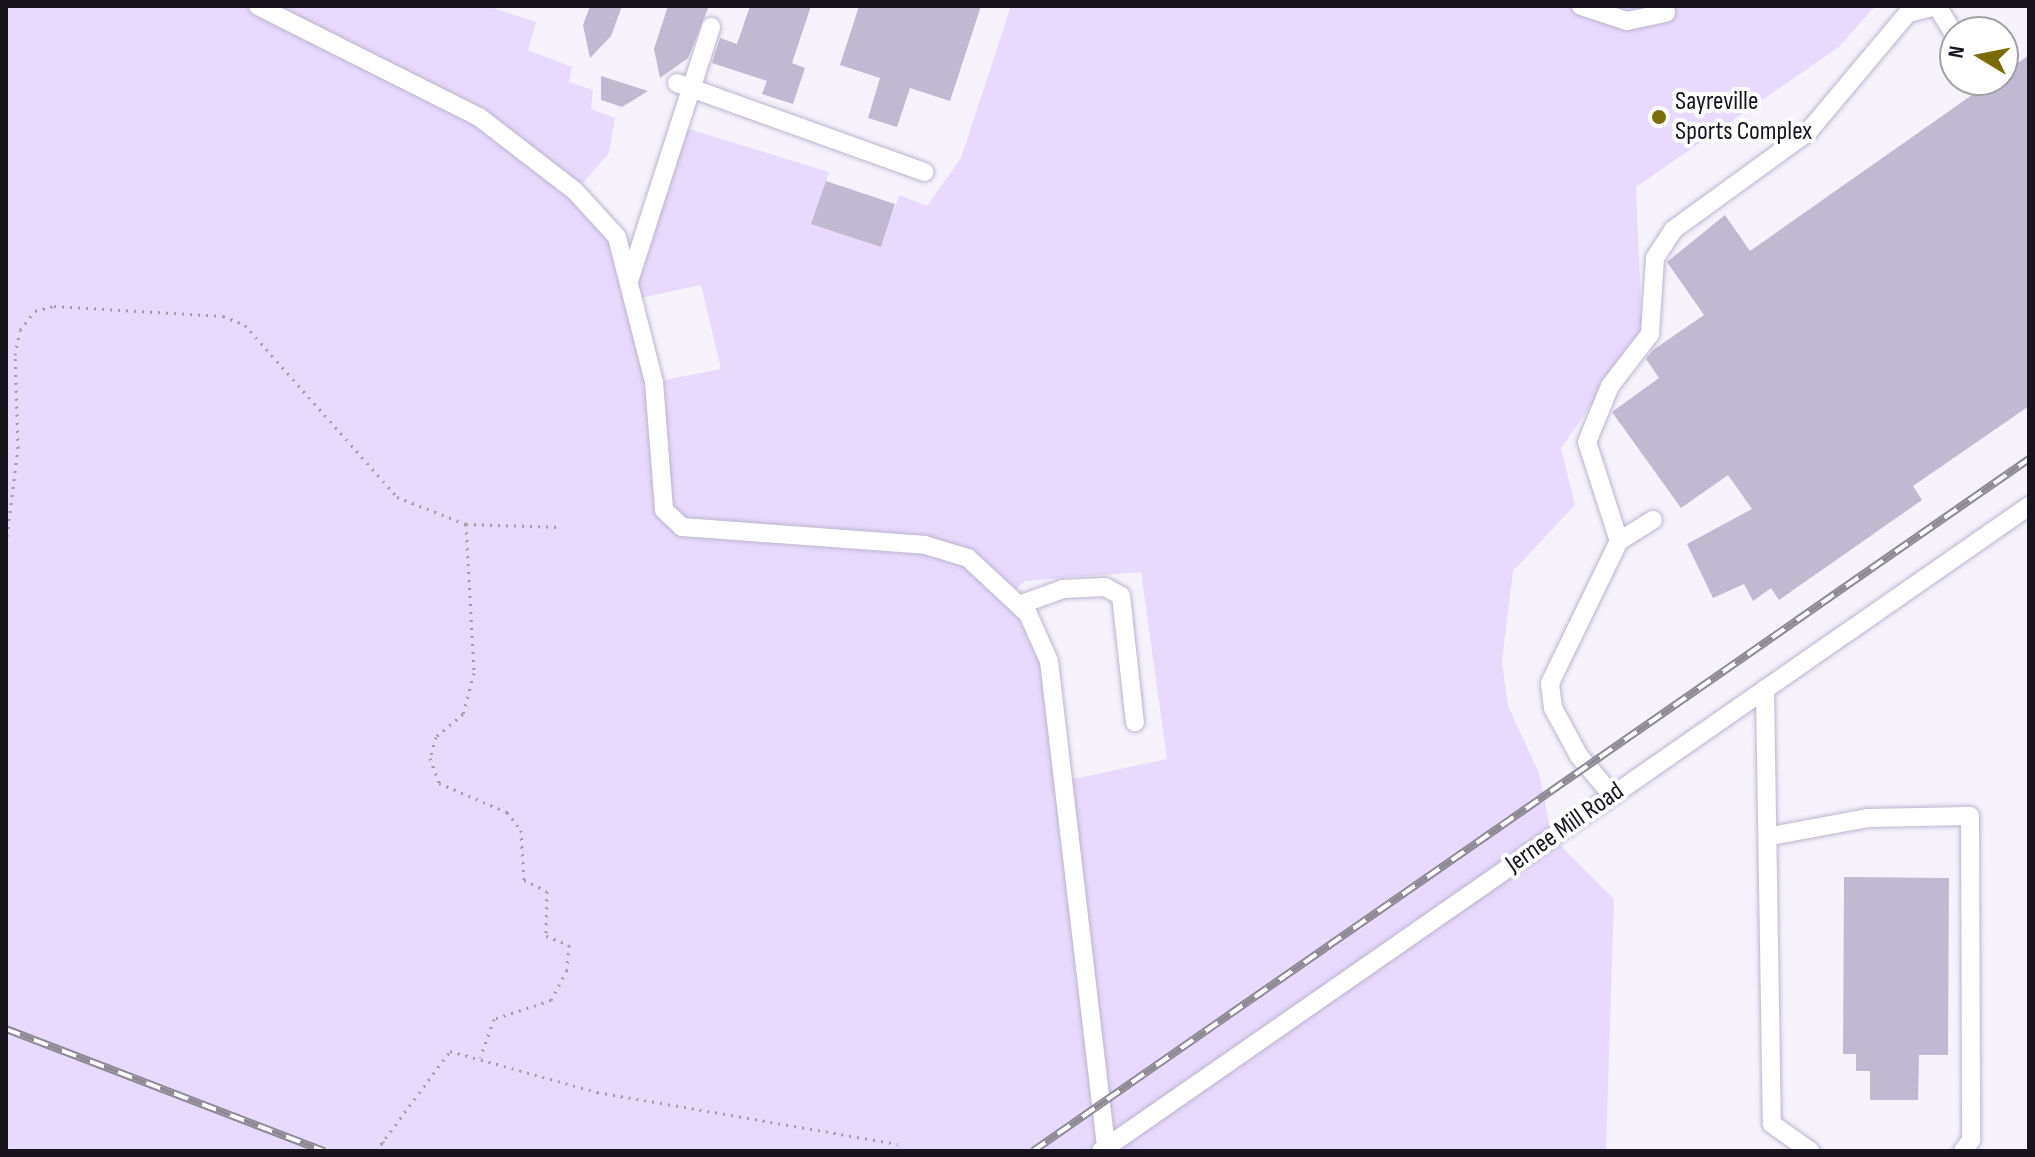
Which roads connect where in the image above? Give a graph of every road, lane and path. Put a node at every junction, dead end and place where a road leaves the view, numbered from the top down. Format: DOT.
graph roads {
  1 [pos="258,6"];
  2 [pos="1581,6"];
  3 [pos="1666,13"];
  4 [pos="1943,16"];
  5 [pos="711,27"];
  6 [pos="684,86"];
  7 [pos="924,172"];
  8 [pos="630,278"];
  9 [pos="2029,506"];
  10 [pos="1653,520"];
  11 [pos="466,524"];
  12 [pos="559,527"];
  13 [pos="1619,541"];
  14 [pos="6,544"];
  15 [pos="1019,605"];
  16 [pos="1765,689"];
  17 [pos="1135,722"];
  18 [pos="1612,795"];
  19 [pos="1771,836"];
  20 [pos="480,1058"];
  21 [pos="383,1141"];
  22 [pos="898,1144"];
  23 [pos="1104,1149"];
  24 [pos="376,1151"];
  25 [pos="384,1151"];
  26 [pos="1810,1151"];
  27 [pos="1963,1151"];
  1 -- 8 [label="street"];
  2 -- 3 [label="street"];
  4 -- 13 [label="street"];
  5 -- 6 [label="street"];
  6 -- 7 [label="street"];
  6 -- 8 [label="street"];
  8 -- 15 [label="street"];
  9 -- 16 [label="street, Jernee Mill Road"];
  10 -- 13 [label="street"];
  11 -- 12 [label="path"];
  11 -- 14 [label="path"];
  11 -- 20 [label="path"];
  13 -- 18 [label="street"];
  15 -- 17 [label="street"];
  15 -- 23 [label="street"];
  16 -- 18 [label="street, Jernee Mill Road"];
  16 -- 19 [label="street"];
  18 -- 23 [label="street, Jernee Mill Road"];
  19 -- 26 [label="street"];
  19 -- 27 [label="street"];
  20 -- 21 [label="path"];
  20 -- 22 [label="path"];
  21 -- 24 [label="path"];
  21 -- 25 [label="path"];
}
